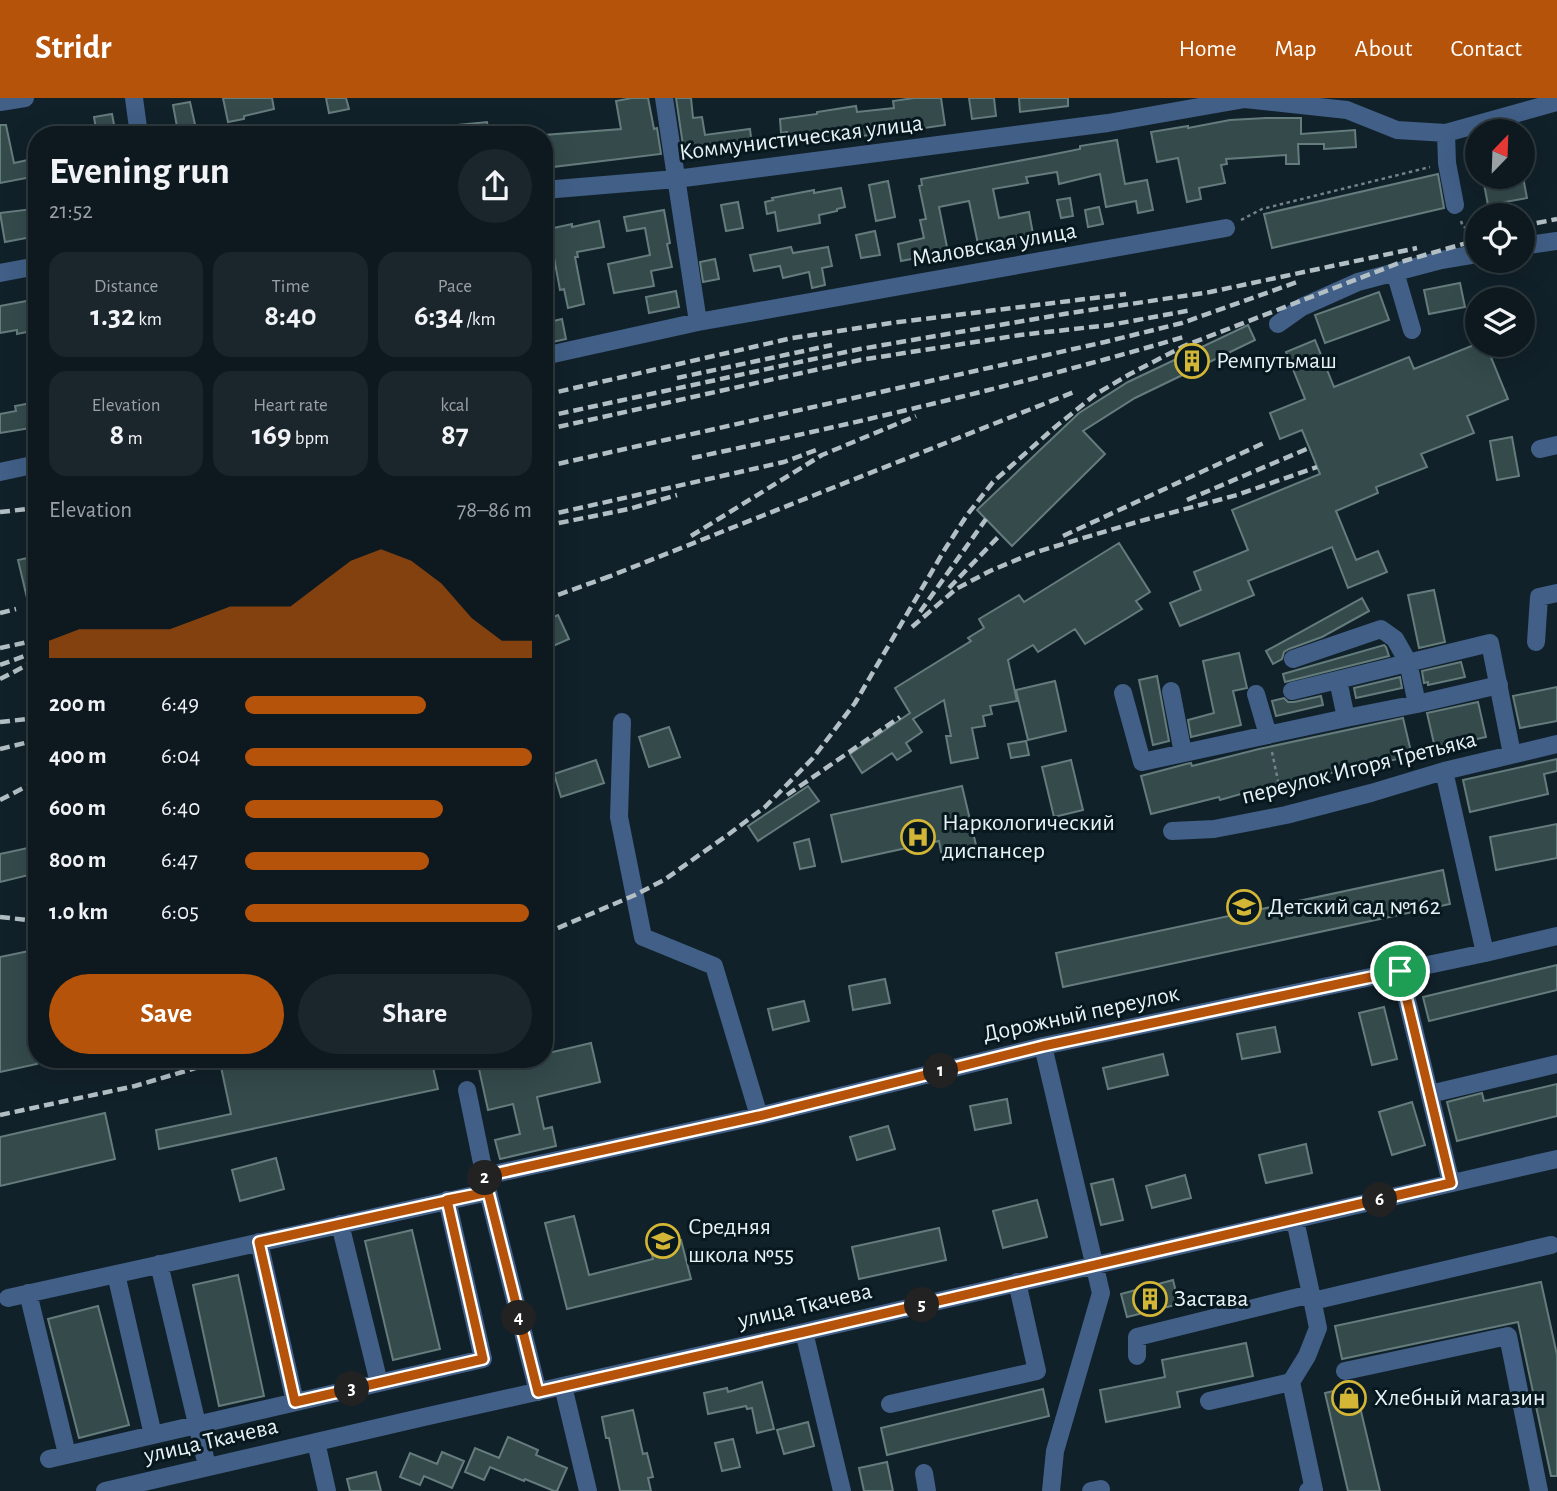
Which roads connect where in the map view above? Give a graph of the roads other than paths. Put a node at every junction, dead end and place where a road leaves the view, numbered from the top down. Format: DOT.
graph roads {
  1 [pos="25,98"];
  2 [pos="134,98"];
  3 [pos="664,98"];
  4 [pos="0,102"];
  5 [pos="1557,102"];
  6 [pos="138,126"];
  7 [pos="1447,133"];
  8 [pos="676,179"];
  9 [pos="553,189"];
  10 [pos="1455,205"];
  11 [pos="1226,228"];
  12 [pos="1557,241"];
  13 [pos="1535,244"];
  14 [pos="1465,256"];
  15 [pos="28,268"];
  16 [pos="1395,272"];
  17 [pos="0,273"];
  18 [pos="698,322"];
  19 [pos="1278,324"];
  20 [pos="1412,330"];
  21 [pos="553,354"];
  22 [pos="28,466"];
  23 [pos="0,472"];
  24 [pos="1557,593"];
  25 [pos="1536,642"];
  26 [pos="1293,659"];
  27 [pos="1408,662"];
  28 [pos="1338,680"];
  29 [pos="1499,685"];
  30 [pos="1171,691"];
  31 [pos="1292,691"];
  32 [pos="1123,693"];
  33 [pos="1256,694"];
  34 [pos="1417,704"];
  35 [pos="1346,718"];
  36 [pos="622,722"];
  37 [pos="1268,735"];
  38 [pos="1557,744"];
  39 [pos="1183,753"];
  40 [pos="1512,754"];
  41 [pos="1444,771"];
  42 [pos="1172,831"];
  43 [pos="1557,936"];
  44 [pos="1485,953"];
  45 [pos="1400,971"];
  46 [pos="1043,1046"];
  47 [pos="1557,1064"];
  48 [pos="467,1090"];
  49 [pos="1430,1094"];
  50 [pos="759,1116"];
  51 [pos="1557,1159"];
  52 [pos="1451,1183"];
  53 [pos="486,1184"];
  54 [pos="447,1200"];
  55 [pos="1295,1220"];
  56 [pos="340,1224"];
  57 [pos="259,1242"];
  58 [pos="1552,1245"];
  59 [pos="159,1264"];
  60 [pos="1095,1265"];
  61 [pos="116,1274"];
  62 [pos="1017,1282"];
  63 [pos="28,1293"];
  64 [pos="1312,1297"];
  65 [pos="8,1298"];
  66 [pos="804,1332"];
  67 [pos="1137,1356"];
  68 [pos="1345,1371"];
  69 [pos="1291,1382"];
  70 [pos="379,1383"];
  71 [pos="563,1386"];
  72 [pos="538,1392"];
  73 [pos="1209,1401"];
  74 [pos="295,1402"];
  75 [pos="890,1404"];
  76 [pos="198,1424"];
  77 [pos="153,1434"];
  78 [pos="316,1442"];
  79 [pos="67,1454"];
  80 [pos="49,1458"];
  81 [pos="207,1466"];
  82 [pos="924,1473"];
  83 [pos="105,1491"];
  84 [pos="327,1491"];
  85 [pos="588,1491"];
  86 [pos="842,1491"];
  87 [pos="927,1491"];
  88 [pos="1051,1491"];
  89 [pos="1308,1491"];
  90 [pos="1539,1491"];
  1 -- 4 [label="street"];
  2 -- 6 [label="street"];
  3 -- 8 [label="street"];
  5 -- 7 [label="street, Коммунистическая улица"];
  7 -- 8 [label="street, Коммунистическая улица"];
  7 -- 10 [label="street"];
  8 -- 9 [label="street, Коммунистическая улица"];
  8 -- 18 [label="street"];
  11 -- 18 [label="street, Маловская улица"];
  12 -- 13 [label="street"];
  14 -- 16 [label="street"];
  15 -- 17 [label="street"];
  16 -- 19 [label="street"];
  16 -- 20 [label="street"];
  18 -- 21 [label="street, Маловская улица"];
  22 -- 23 [label="street"];
  24 -- 25 [label="street"];
  26 -- 27 [label="street"];
  27 -- 28 [label="street"];
  27 -- 29 [label="street"];
  27 -- 34 [label="street"];
  28 -- 31 [label="street"];
  28 -- 35 [label="street"];
  29 -- 34 [label="street"];
  29 -- 40 [label="street"];
  30 -- 39 [label="street"];
  32 -- 39 [label="street"];
  33 -- 37 [label="street"];
  34 -- 35 [label="street"];
  35 -- 37 [label="street"];
  36 -- 50 [label="street"];
  37 -- 39 [label="street"];
  38 -- 40 [label="street, переулок Игоря Третьяка"];
  40 -- 41 [label="street, переулок Игоря Третьяка"];
  41 -- 42 [label="street, переулок Игоря Третьяка"];
  41 -- 44 [label="street"];
  43 -- 44 [label="street, Дорожный переулок"];
  44 -- 45 [label="street, Дорожный переулок"];
  45 -- 46 [label="street, Дорожный переулок"];
  45 -- 49 [label="street"];
  46 -- 50 [label="street, Дорожный переулок"];
  46 -- 60 [label="street"];
  47 -- 49 [label="street"];
  48 -- 53 [label="street"];
  49 -- 52 [label="street"];
  50 -- 53 [label="street, Дорожный переулок"];
  51 -- 52 [label="street, улица Ткачева"];
  52 -- 55 [label="street, улица Ткачева"];
  53 -- 54 [label="street, Дорожный переулок"];
  53 -- 72 [label="street"];
  54 -- 56 [label="street, Дорожный переулок"];
  54 -- 70 [label="street"];
  55 -- 60 [label="street, улица Ткачева"];
  55 -- 64 [label="street"];
  56 -- 57 [label="street, Дорожный переулок"];
  56 -- 70 [label="street"];
  57 -- 59 [label="street, Дорожный переулок"];
  57 -- 74 [label="street"];
  58 -- 64 [label="street"];
  59 -- 61 [label="street, Дорожный переулок"];
  59 -- 76 [label="street"];
  60 -- 62 [label="street, улица Ткачева"];
  60 -- 88 [label="street"];
  61 -- 63 [label="street, Дорожный переулок"];
  61 -- 77 [label="street"];
  62 -- 66 [label="street, улица Ткачева"];
  62 -- 75 [label="street"];
  63 -- 65 [label="street, Дорожный переулок"];
  63 -- 79 [label="street"];
  64 -- 67 [label="street"];
  64 -- 69 [label="street"];
  66 -- 71 [label="street, улица Ткачева"];
  66 -- 86 [label="street"];
  68 -- 90 [label="street"];
  69 -- 73 [label="street"];
  69 -- 89 [label="street"];
  70 -- 74 [label="street"];
  71 -- 72 [label="street, улица Ткачева"];
  71 -- 85 [label="street"];
  72 -- 78 [label="street, улица Ткачева"];
  74 -- 76 [label="street"];
  76 -- 77 [label="street"];
  76 -- 81 [label="street"];
  77 -- 79 [label="street"];
  78 -- 81 [label="street, улица Ткачева"];
  78 -- 84 [label="street"];
  79 -- 80 [label="street"];
  81 -- 83 [label="street, улица Ткачева"];
  82 -- 87 [label="street"];
}
